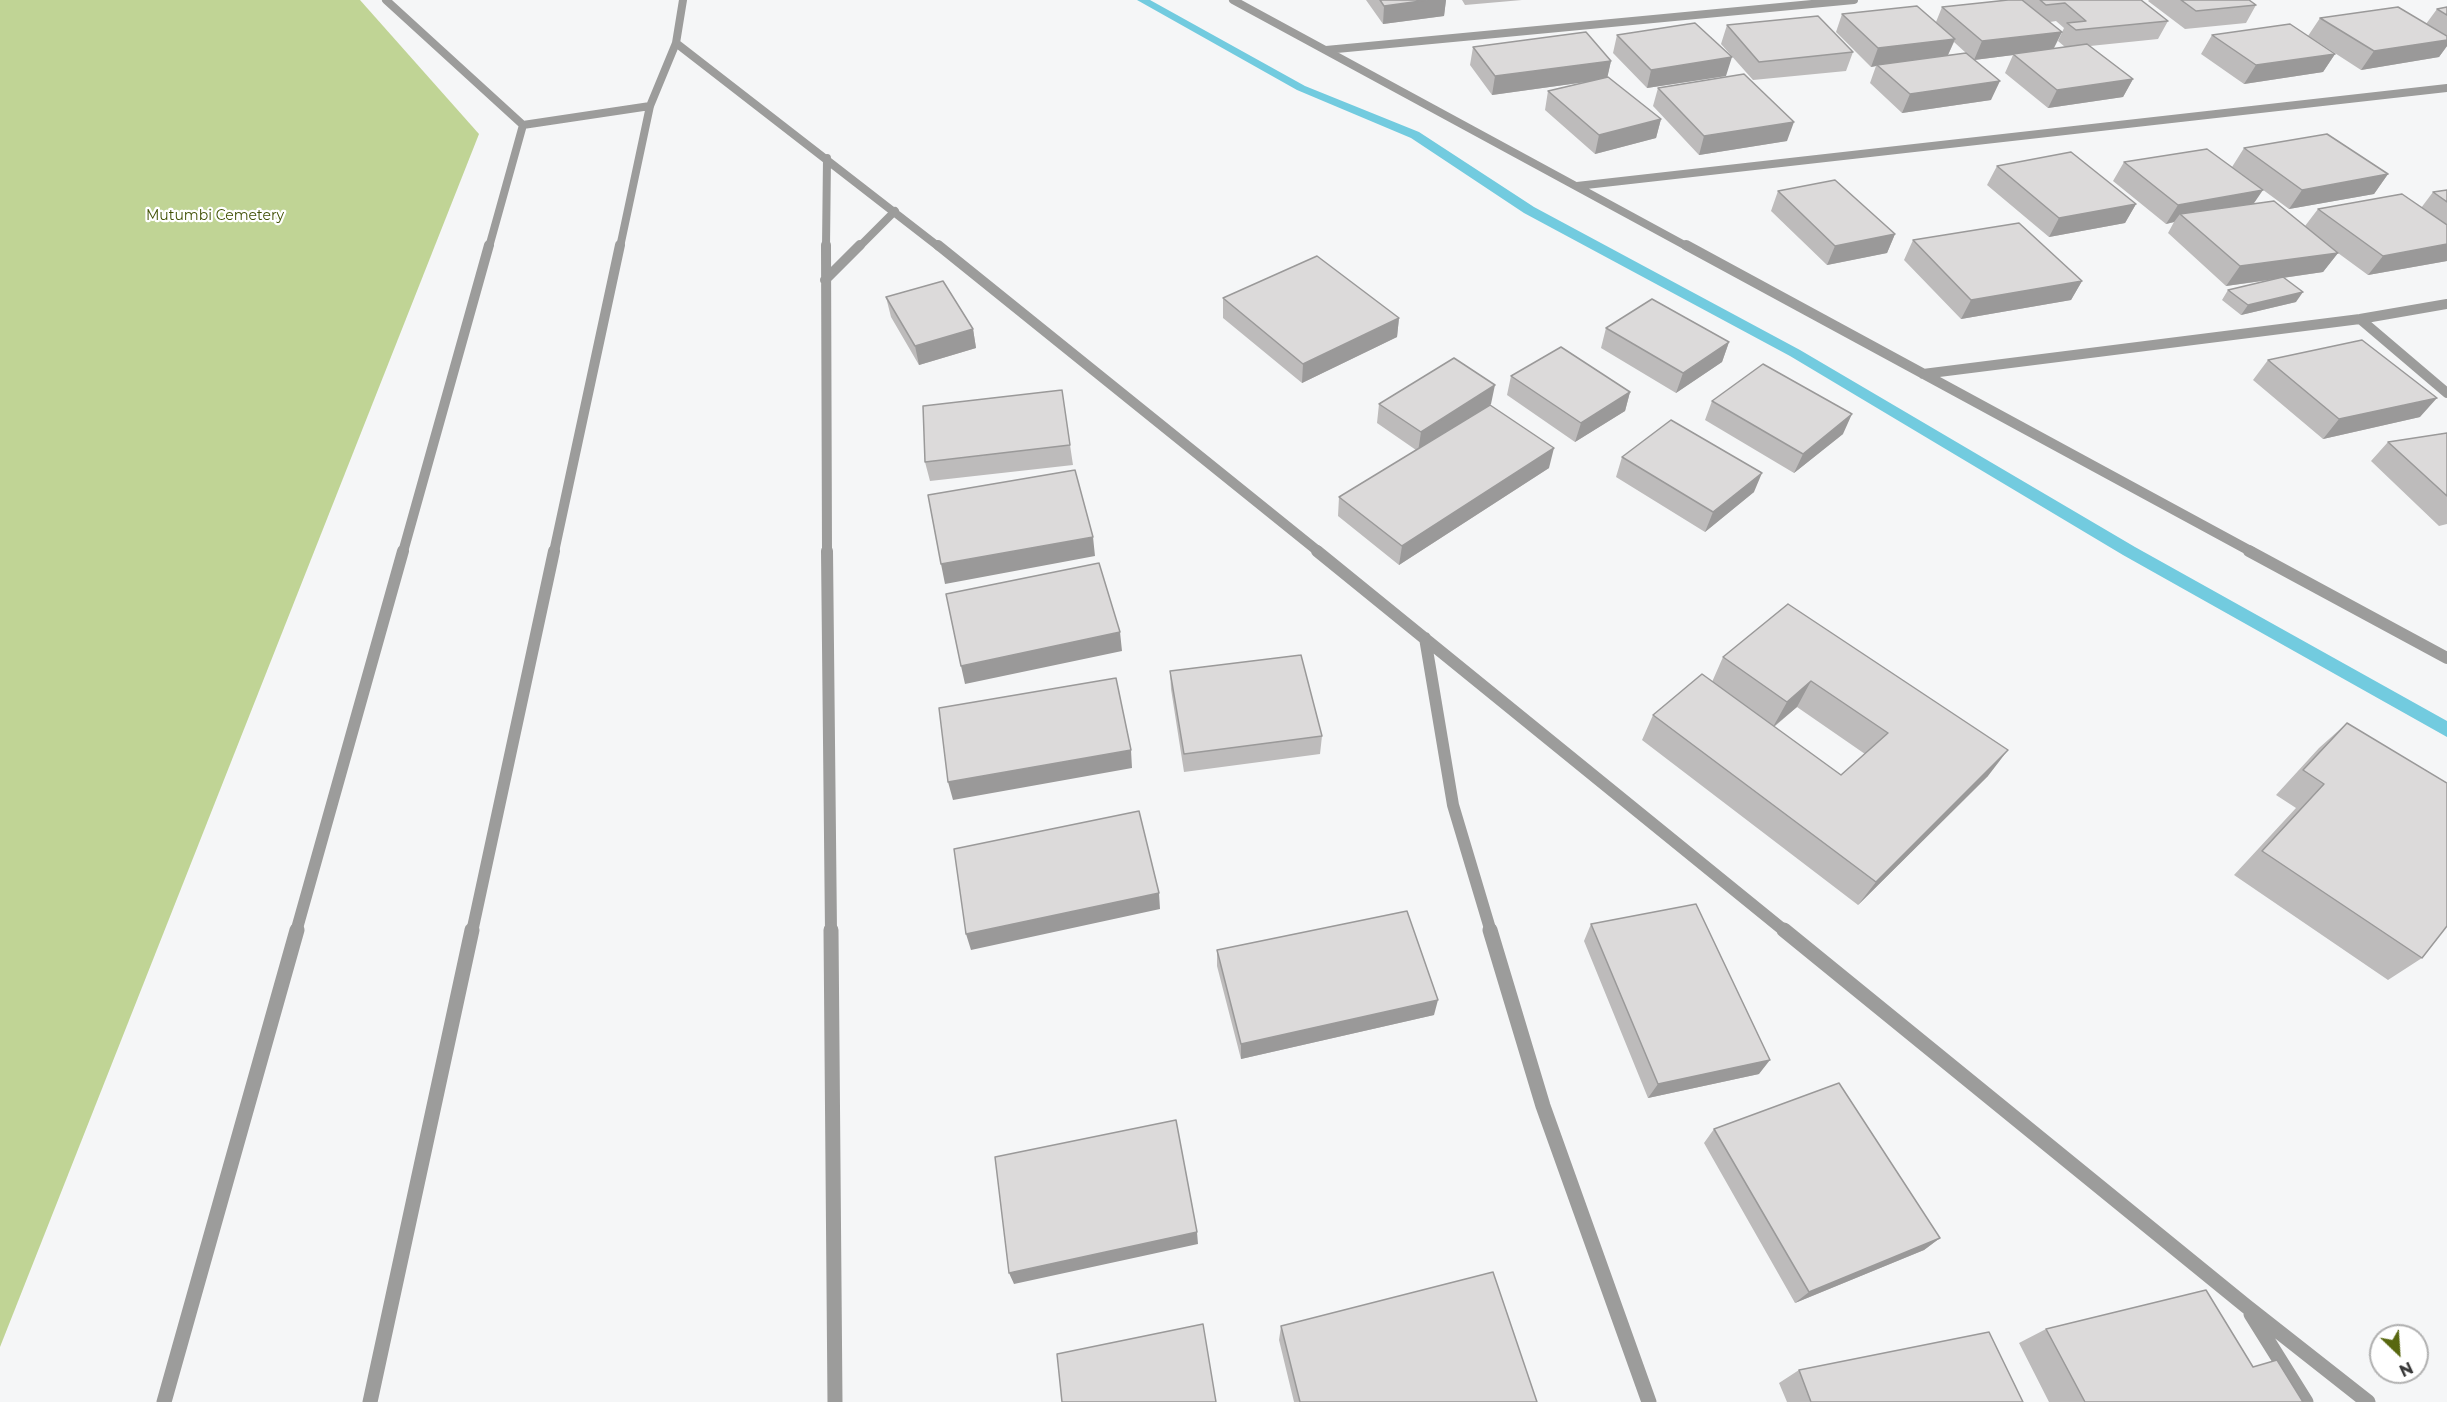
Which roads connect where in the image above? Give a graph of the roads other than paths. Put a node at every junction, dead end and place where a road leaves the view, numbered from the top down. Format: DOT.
graph roads {
  1 [pos="386,0"];
  2 [pos="683,0"];
  3 [pos="1233,0"];
  4 [pos="1854,0"];
  5 [pos="676,42"];
  6 [pos="1325,50"];
  7 [pos="2447,88"];
  8 [pos="650,106"];
  9 [pos="523,125"];
  10 [pos="827,158"];
  11 [pos="1577,186"];
  12 [pos="895,211"];
  13 [pos="825,280"];
  14 [pos="2447,304"];
  15 [pos="2360,320"];
  16 [pos="1923,374"];
  17 [pos="2447,393"];
  18 [pos="1425,638"];
  19 [pos="2447,658"];
  20 [pos="2246,1306"];
  21 [pos="164,1402"];
  22 [pos="370,1402"];
  23 [pos="835,1402"];
  24 [pos="1649,1402"];
  25 [pos="2306,1402"];
  26 [pos="2368,1402"];
  1 -- 9 [label="street"];
  2 -- 5 [label="street"];
  3 -- 6 [label="street"];
  4 -- 6 [label="street"];
  5 -- 8 [label="street"];
  5 -- 10 [label="street"];
  6 -- 11 [label="street"];
  7 -- 11 [label="street"];
  8 -- 9 [label="street"];
  8 -- 22 [label="street"];
  9 -- 21 [label="street"];
  10 -- 12 [label="street"];
  10 -- 13 [label="street"];
  11 -- 16 [label="street"];
  12 -- 13 [label="street"];
  12 -- 18 [label="street"];
  13 -- 23 [label="street"];
  14 -- 15 [label="street"];
  15 -- 16 [label="street"];
  15 -- 17 [label="street"];
  16 -- 19 [label="street"];
  18 -- 20 [label="street"];
  18 -- 24 [label="street"];
  20 -- 25 [label="street"];
  20 -- 26 [label="street"];
}
